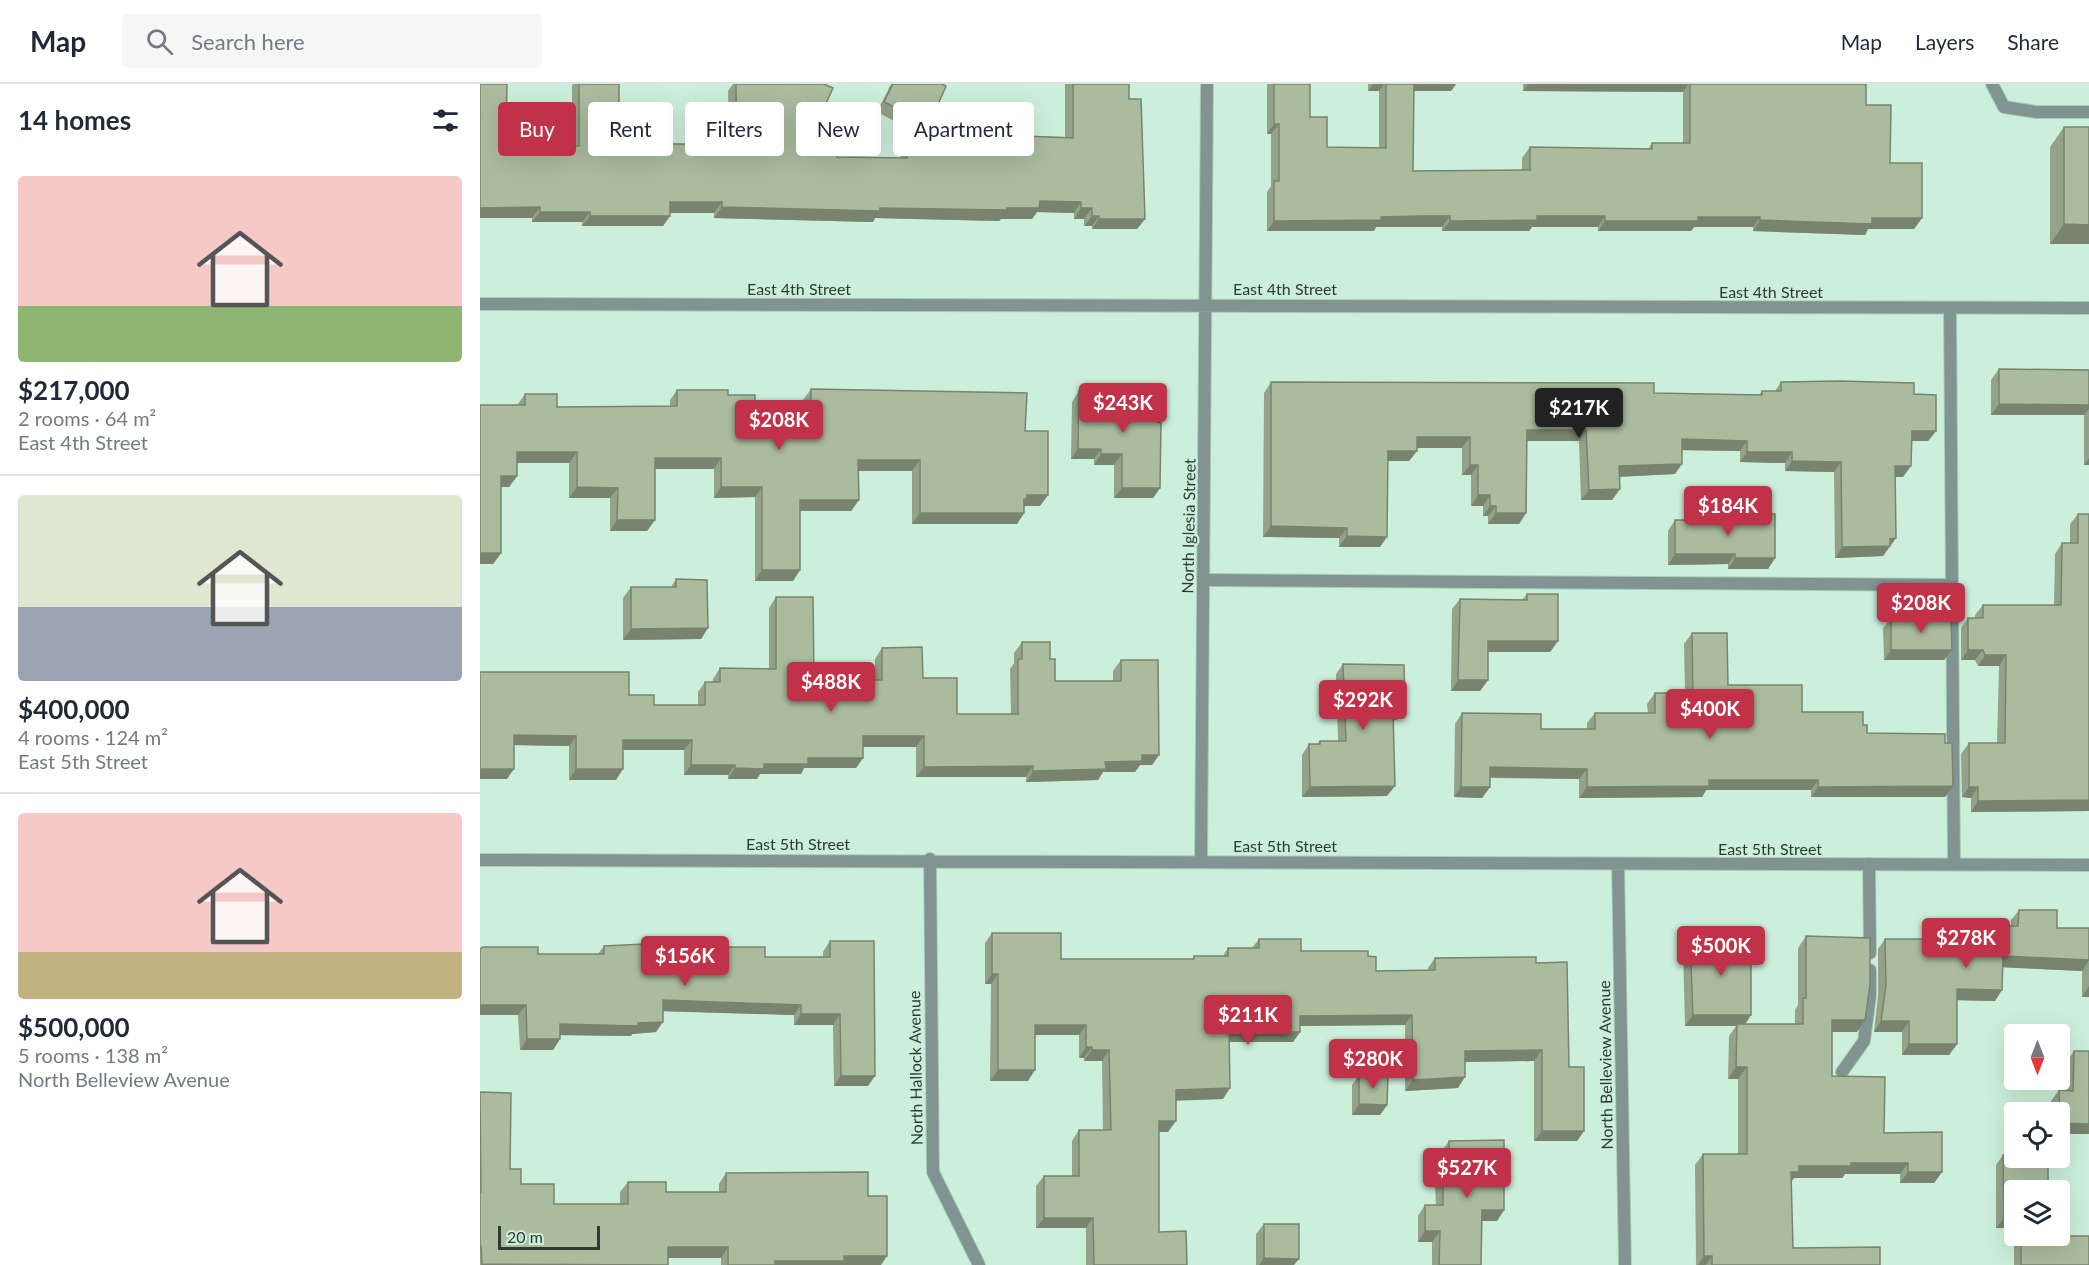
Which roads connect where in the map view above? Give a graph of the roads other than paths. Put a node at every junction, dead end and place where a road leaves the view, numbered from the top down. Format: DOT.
graph roads {
  1 [pos="1207,84"];
  2 [pos="1992,84"];
  3 [pos="2089,112"];
  4 [pos="480,304"];
  5 [pos="1207,304"];
  6 [pos="1950,308"];
  7 [pos="2089,308"];
  8 [pos="1204,580"];
  9 [pos="1952,585"];
  10 [pos="930,859"];
  11 [pos="480,860"];
  12 [pos="1202,861"];
  13 [pos="1618,864"];
  14 [pos="1869,864"];
  15 [pos="1954,864"];
  16 [pos="2089,865"];
  17 [pos="1842,1072"];
  18 [pos="979,1265"];
  19 [pos="1625,1265"];
  1 -- 5 [label="street, North Iglesia Street"];
  2 -- 3 [label="street"];
  4 -- 5 [label="street, East 4th Street"];
  5 -- 6 [label="street, East 4th Street"];
  5 -- 8 [label="street, North Iglesia Street"];
  6 -- 7 [label="street, East 4th Street"];
  6 -- 9 [label="street"];
  8 -- 9 [label="street"];
  8 -- 12 [label="street, North Iglesia Street"];
  9 -- 15 [label="street"];
  10 -- 11 [label="street, East 5th Street"];
  10 -- 12 [label="street, East 5th Street"];
  10 -- 18 [label="street, North Hallock Avenue"];
  12 -- 13 [label="street, East 5th Street"];
  13 -- 14 [label="street, East 5th Street"];
  13 -- 19 [label="street, North Belleview Avenue"];
  14 -- 15 [label="street, East 5th Street"];
  14 -- 17 [label="street"];
  15 -- 16 [label="street, East 5th Street"];
}
